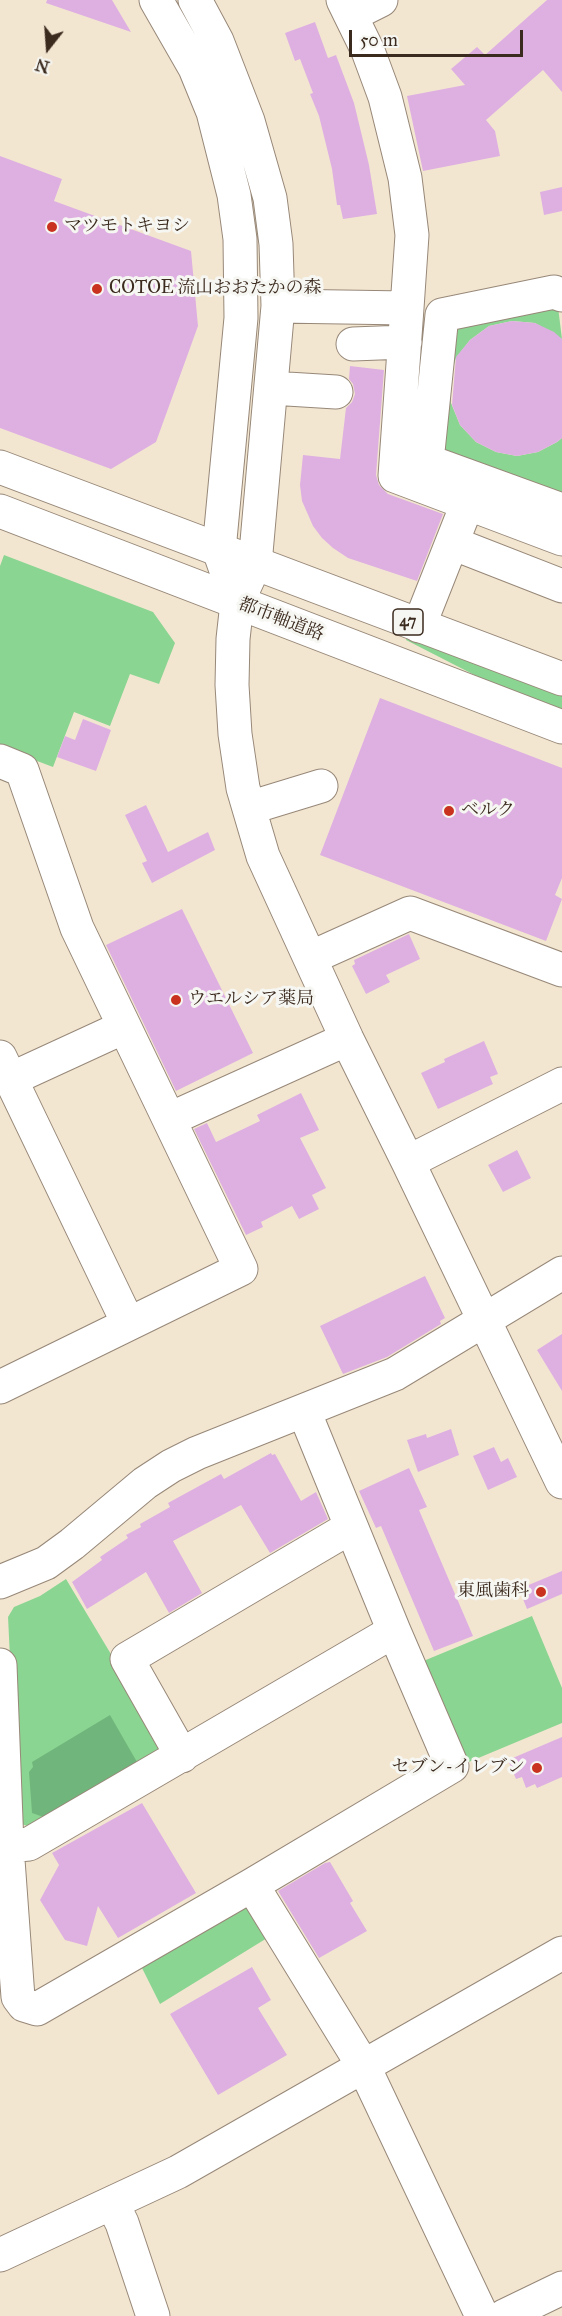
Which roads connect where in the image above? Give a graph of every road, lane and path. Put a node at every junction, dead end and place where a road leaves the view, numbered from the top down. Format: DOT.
graph roads {
  1 [pos="156,0"];
  2 [pos="195,0"];
  3 [pos="381,0"];
  4 [pos="347,8"];
  5 [pos="562,295"];
  6 [pos="278,306"];
  7 [pos="407,308"];
  8 [pos="405,342"];
  9 [pos="353,344"];
  10 [pos="271,388"];
  11 [pos="336,392"];
  12 [pos="0,467"];
  13 [pos="468,502"];
  14 [pos="562,510"];
  15 [pos="0,511"];
  16 [pos="562,539"];
  17 [pos="452,543"];
  18 [pos="219,550"];
  19 [pos="255,564"];
  20 [pos="562,585"];
  21 [pos="237,603"];
  22 [pos="419,626"];
  23 [pos="562,680"];
  24 [pos="562,727"];
  25 [pos="0,761"];
  26 [pos="321,786"];
  27 [pos="249,808"];
  28 [pos="310,958"];
  29 [pos="562,970"];
  30 [pos="124,1027"];
  31 [pos="347,1039"];
  32 [pos="5,1068"];
  33 [pos="562,1084"];
  34 [pos="170,1119"];
  35 [pos="408,1162"];
  36 [pos="562,1273"];
  37 [pos="483,1320"];
  38 [pos="128,1323"];
  39 [pos="0,1387"];
  40 [pos="304,1411"];
  41 [pos="562,1482"];
  42 [pos="351,1527"];
  43 [pos="0,1582"];
  44 [pos="394,1631"];
  45 [pos="0,1665"];
  46 [pos="182,1756"];
  47 [pos="8,1846"];
  48 [pos="252,1885"];
  49 [pos="562,1953"];
  50 [pos="364,2067"];
  51 [pos="112,2203"];
  52 [pos="0,2256"];
  53 [pos="562,2288"];
  54 [pos="153,2316"];
  55 [pos="482,2316"];
  56 [pos="504,2316"];
  1 -- 18 [label="street"];
  2 -- 6 [label="street"];
  3 -- 4 [label="street"];
  4 -- 7 [label="street"];
  5 -- 14 [label="street"];
  6 -- 7 [label="street"];
  6 -- 10 [label="street"];
  7 -- 8 [label="street"];
  8 -- 9 [label="street"];
  8 -- 13 [label="street"];
  10 -- 11 [label="street"];
  10 -- 19 [label="street"];
  12 -- 18 [label="street, 47"];
  13 -- 16 [label="street"];
  13 -- 17 [label="street"];
  15 -- 21 [label="street, 都市軸道路 / 47"];
  17 -- 20 [label="street"];
  17 -- 22 [label="street"];
  18 -- 19 [label="street, 47"];
  18 -- 21 [label="street"];
  19 -- 21 [label="street"];
  19 -- 22 [label="street, 47"];
  21 -- 24 [label="street, 都市軸道路 / 47"];
  21 -- 27 [label="street"];
  22 -- 23 [label="street, 47"];
  25 -- 30 [label="street"];
  26 -- 27 [label="street"];
  27 -- 28 [label="street"];
  28 -- 29 [label="street"];
  28 -- 31 [label="street"];
  30 -- 32 [label="street"];
  30 -- 34 [label="street"];
  31 -- 34 [label="street"];
  31 -- 35 [label="street"];
  32 -- 38 [label="street"];
  33 -- 35 [label="street"];
  34 -- 38 [label="street"];
  35 -- 37 [label="street"];
  36 -- 37 [label="street"];
  37 -- 40 [label="street"];
  37 -- 41 [label="street"];
  38 -- 39 [label="street"];
  40 -- 42 [label="street"];
  40 -- 43 [label="street"];
  42 -- 44 [label="street"];
  42 -- 46 [label="street"];
  44 -- 46 [label="street"];
  44 -- 48 [label="street"];
  45 -- 47 [label="street"];
  46 -- 47 [label="street"];
  47 -- 48 [label="street"];
  48 -- 50 [label="street"];
  49 -- 50 [label="street"];
  50 -- 51 [label="street"];
  50 -- 55 [label="street"];
  51 -- 52 [label="street"];
  51 -- 54 [label="street"];
  53 -- 56 [label="street"];
}
